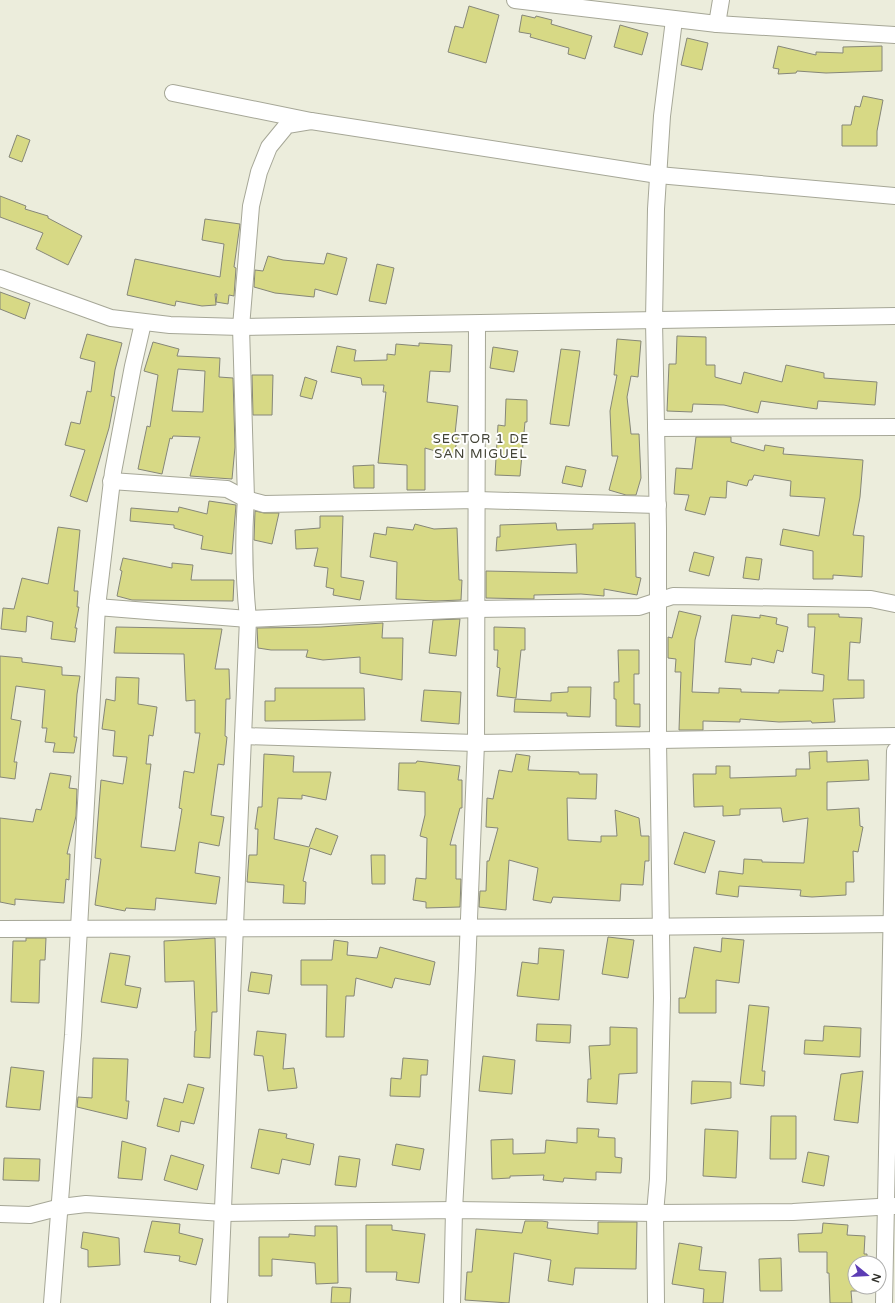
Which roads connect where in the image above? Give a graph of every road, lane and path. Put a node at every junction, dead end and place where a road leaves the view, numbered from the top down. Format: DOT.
graph roads {
  1 [pos="515,0"];
  2 [pos="721,0"];
  3 [pos="674,20"];
  4 [pos="717,24"];
  5 [pos="895,35"];
  6 [pos="173,93"];
  7 [pos="311,120"];
  8 [pos="658,175"];
  9 [pos="895,196"];
  10 [pos="0,278"];
  11 [pos="895,316"];
  12 [pos="654,321"];
  13 [pos="143,323"];
  14 [pos="478,324"];
  15 [pos="241,327"];
  16 [pos="895,427"];
  17 [pos="656,428"];
  18 [pos="112,481"];
  19 [pos="246,499"];
  20 [pos="477,500"];
  21 [pos="658,505"];
  22 [pos="658,601"];
  23 [pos="895,604"];
  24 [pos="97,607"];
  25 [pos="476,609"];
  26 [pos="248,619"];
  27 [pos="243,736"];
  28 [pos="895,736"];
  29 [pos="658,741"];
  30 [pos="476,743"];
  31 [pos="895,751"];
  32 [pos="893,924"];
  33 [pos="662,927"];
  34 [pos="235,928"];
  35 [pos="468,928"];
  36 [pos="0,929"];
  37 [pos="79,929"];
  38 [pos="890,1206"];
  39 [pos="61,1207"];
  40 [pos="454,1210"];
  41 [pos="222,1213"];
  42 [pos="656,1213"];
  43 [pos="0,1214"];
  44 [pos="52,1303"];
  45 [pos="219,1303"];
  46 [pos="452,1303"];
  47 [pos="656,1303"];
  48 [pos="884,1303"];
  1 -- 3 [label="street"];
  2 -- 4 [label="street"];
  3 -- 4 [label="street"];
  3 -- 8 [label="street"];
  4 -- 5 [label="street"];
  6 -- 7 [label="street"];
  7 -- 8 [label="street"];
  7 -- 15 [label="street"];
  8 -- 9 [label="street"];
  8 -- 12 [label="street"];
  10 -- 13 [label="street"];
  11 -- 12 [label="street"];
  12 -- 14 [label="street"];
  12 -- 17 [label="street"];
  13 -- 15 [label="street"];
  13 -- 18 [label="street"];
  14 -- 15 [label="street"];
  14 -- 20 [label="street"];
  15 -- 19 [label="street"];
  16 -- 17 [label="street"];
  17 -- 21 [label="street"];
  18 -- 19 [label="street"];
  18 -- 24 [label="street"];
  19 -- 20 [label="street"];
  19 -- 26 [label="street"];
  20 -- 21 [label="street"];
  20 -- 25 [label="street"];
  21 -- 22 [label="street"];
  22 -- 23 [label="street"];
  22 -- 25 [label="street"];
  22 -- 29 [label="street"];
  24 -- 26 [label="street"];
  24 -- 37 [label="street"];
  25 -- 26 [label="street"];
  25 -- 30 [label="street"];
  26 -- 27 [label="street"];
  27 -- 30 [label="street"];
  27 -- 34 [label="street"];
  28 -- 29 [label="street"];
  29 -- 30 [label="street"];
  29 -- 33 [label="street"];
  30 -- 35 [label="street"];
  31 -- 32 [label="street"];
  32 -- 33 [label="street"];
  32 -- 38 [label="street"];
  33 -- 35 [label="street"];
  33 -- 42 [label="street"];
  34 -- 35 [label="street"];
  34 -- 37 [label="street"];
  34 -- 41 [label="street"];
  35 -- 40 [label="street"];
  36 -- 37 [label="street"];
  37 -- 39 [label="street"];
  38 -- 42 [label="street"];
  38 -- 48 [label="street"];
  39 -- 41 [label="street"];
  39 -- 43 [label="street"];
  39 -- 44 [label="street"];
  40 -- 41 [label="street"];
  40 -- 42 [label="street"];
  40 -- 46 [label="street"];
  41 -- 45 [label="street"];
  42 -- 47 [label="street"];
}
